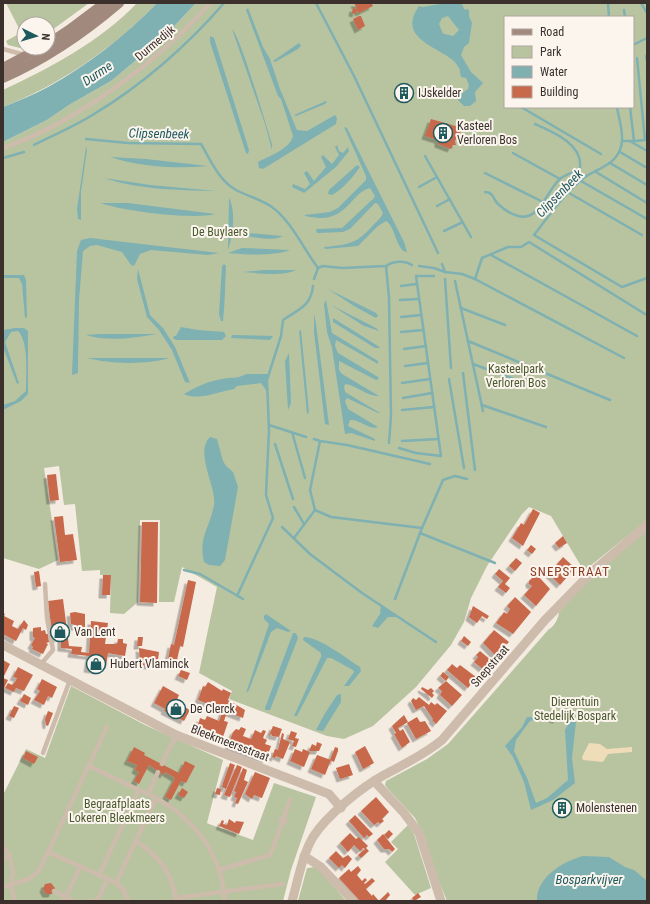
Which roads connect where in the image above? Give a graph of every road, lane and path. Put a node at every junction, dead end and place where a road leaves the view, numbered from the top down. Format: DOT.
graph roads {
  1 [pos="105,3"];
  2 [pos="119,3"];
  3 [pos="210,3"];
  4 [pos="56,39"];
  5 [pos="3,49"];
  6 [pos="16,52"];
  7 [pos="25,56"];
  8 [pos="3,68"];
  9 [pos="3,78"];
  10 [pos="3,148"];
  11 [pos="647,525"];
  12 [pos="45,584"];
  13 [pos="3,645"];
  14 [pos="41,664"];
  15 [pos="70,679"];
  16 [pos="107,727"];
  17 [pos="176,736"];
  18 [pos="43,753"];
  19 [pos="162,764"];
  20 [pos="89,766"];
  21 [pos="158,772"];
  22 [pos="374,781"];
  23 [pos="139,790"];
  24 [pos="148,794"];
  25 [pos="156,798"];
  26 [pos="290,800"];
  27 [pos="341,808"];
  28 [pos="135,842"];
  29 [pos="3,847"];
  30 [pos="48,852"];
  31 [pos="10,856"];
  32 [pos="304,856"];
  33 [pos="3,858"];
  34 [pos="80,867"];
  35 [pos="219,870"];
  36 [pos="99,876"];
  37 [pos="107,880"];
  38 [pos="116,883"];
  39 [pos="11,884"];
  40 [pos="283,884"];
  41 [pos="3,887"];
  42 [pos="54,891"];
  43 [pos="224,892"];
  44 [pos="65,899"];
  45 [pos="176,900"];
  46 [pos="15,901"];
  47 [pos="73,901"];
  48 [pos="90,901"];
  49 [pos="96,901"];
  50 [pos="128,901"];
  51 [pos="225,901"];
  52 [pos="292,901"];
  53 [pos="353,901"];
  54 [pos="441,901"];
  1 -- 4 [label="main road"];
  2 -- 9 [label="main road"];
  3 -- 10 [label="lane, Durmedijk"];
  5 -- 6 [label="lane"];
  7 -- 8 [label="main road"];
  11 -- 22 [label="street, Snepstraat"];
  12 -- 14 [label="lane"];
  13 -- 14 [label="street, Bleekmeersstraat"];
  14 -- 15 [label="street, Bleekmeersstraat"];
  15 -- 17 [label="street, Bleekmeersstraat"];
  15 -- 18 [label="lane"];
  16 -- 20 [label="lane"];
  17 -- 19 [label="lane"];
  17 -- 27 [label="street, Bleekmeersstraat"];
  20 -- 23 [label="lane"];
  20 -- 30 [label="lane"];
  21 -- 24 [label="lane"];
  22 -- 27 [label="street, Snepstraat"];
  22 -- 54 [label="street"];
  23 -- 24 [label="lane"];
  23 -- 36 [label="lane"];
  24 -- 25 [label="lane"];
  25 -- 28 [label="lane"];
  25 -- 35 [label="lane"];
  26 -- 35 [label="lane"];
  27 -- 32 [label="street, Snepstraat"];
  28 -- 38 [label="lane"];
  28 -- 45 [label="lane"];
  29 -- 31 [label="lane"];
  30 -- 34 [label="lane"];
  30 -- 39 [label="lane"];
  31 -- 33 [label="lane"];
  31 -- 39 [label="lane"];
  32 -- 52 [label="street, Snepstraat"];
  32 -- 53 [label="street"];
  34 -- 36 [label="lane"];
  34 -- 44 [label="lane"];
  35 -- 43 [label="lane"];
  36 -- 37 [label="lane"];
  37 -- 38 [label="lane"];
  37 -- 49 [label="lane"];
  38 -- 50 [label="lane"];
  39 -- 41 [label="lane"];
  39 -- 46 [label="lane"];
  40 -- 43 [label="lane"];
  42 -- 44 [label="lane"];
  43 -- 45 [label="lane"];
  43 -- 51 [label="lane"];
  44 -- 47 [label="lane"];
  48 -- 49 [label="lane"];
}
